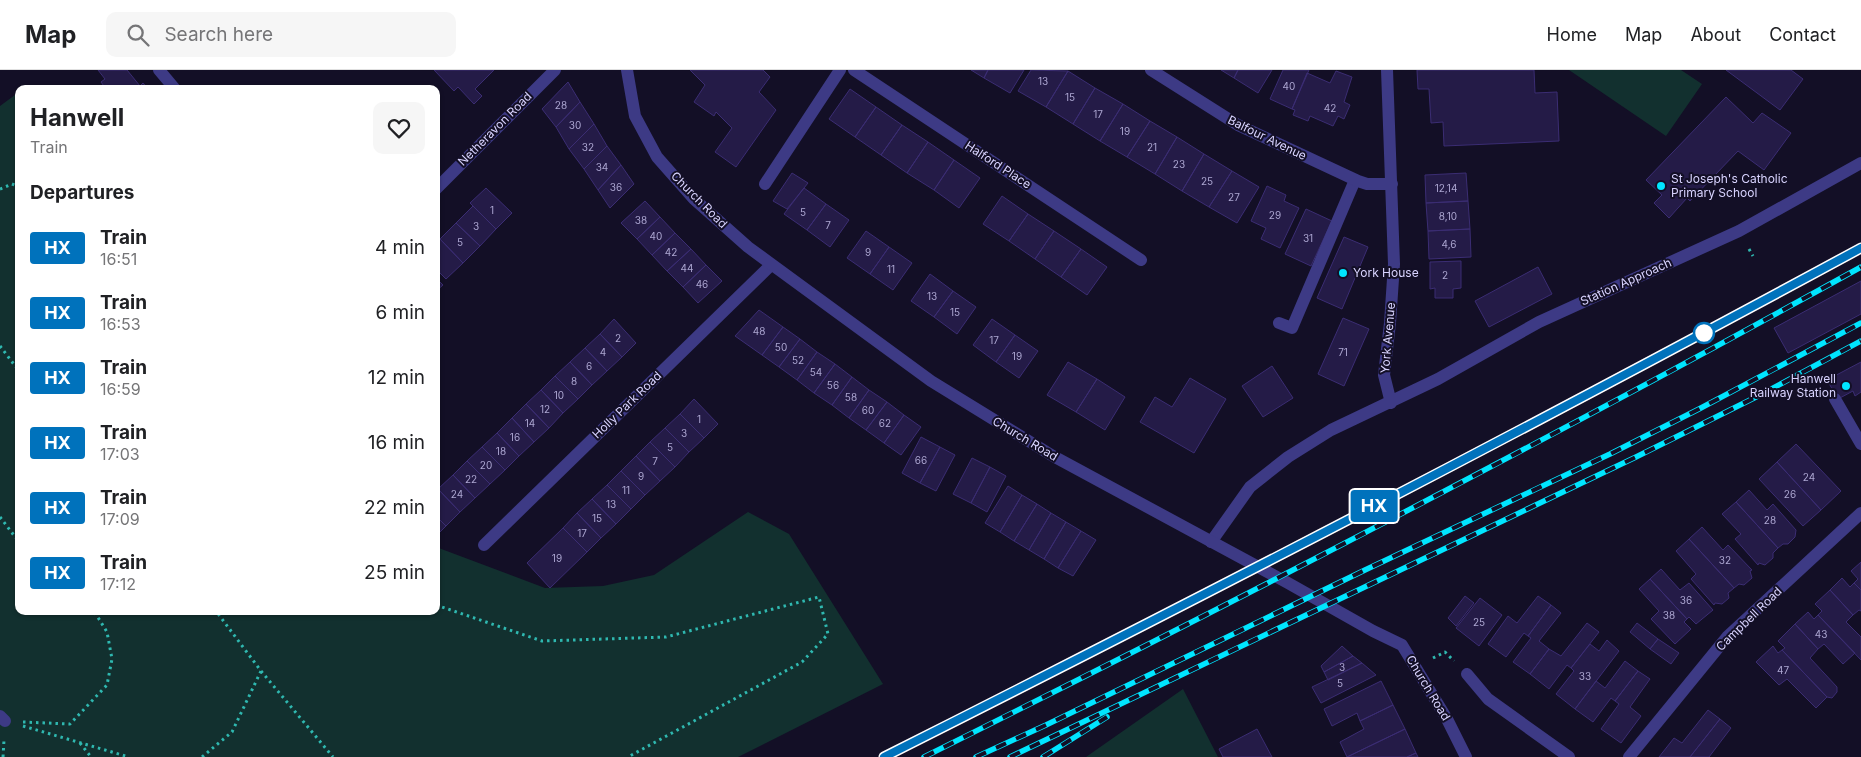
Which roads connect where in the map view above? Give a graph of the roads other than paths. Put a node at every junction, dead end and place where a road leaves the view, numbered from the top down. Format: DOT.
graph roads {
  1 [pos="159,70"];
  2 [pos="555,70"];
  3 [pos="627,70"];
  4 [pos="840,70"];
  5 [pos="854,70"];
  6 [pos="1151,70"];
  7 [pos="1387,70"];
  8 [pos="172,85"];
  9 [pos="1861,162"];
  10 [pos="1357,180"];
  11 [pos="765,184"];
  12 [pos="1392,184"];
  13 [pos="440,185"];
  14 [pos="1142,260"];
  15 [pos="771,265"];
  16 [pos="1279,323"];
  17 [pos="1835,399"];
  18 [pos="1391,402"];
  19 [pos="1861,444"];
  20 [pos="1861,514"];
  21 [pos="1211,542"];
  22 [pos="484,545"];
  23 [pos="1467,674"];
  24 [pos="1466,757"];
  25 [pos="1569,757"];
  26 [pos="1629,757"];
  1 -- 8 [label="street"];
  2 -- 13 [label="street, Netheravon Road"];
  3 -- 15 [label="street, Church Road"];
  4 -- 11 [label="street"];
  5 -- 14 [label="street, Halford Place"];
  6 -- 10 [label="street, Balfour Avenue"];
  7 -- 12 [label="street, York Avenue"];
  9 -- 18 [label="street, Station Approach"];
  10 -- 12 [label="street, Balfour Avenue"];
  10 -- 16 [label="street"];
  12 -- 18 [label="street, York Avenue"];
  15 -- 21 [label="street, Church Road"];
  15 -- 22 [label="street, Holly Park Road"];
  17 -- 19 [label="street"];
  18 -- 21 [label="street"];
  20 -- 26 [label="street, Campbell Road"];
  21 -- 24 [label="street, Church Road"];
  23 -- 25 [label="street"];
}
